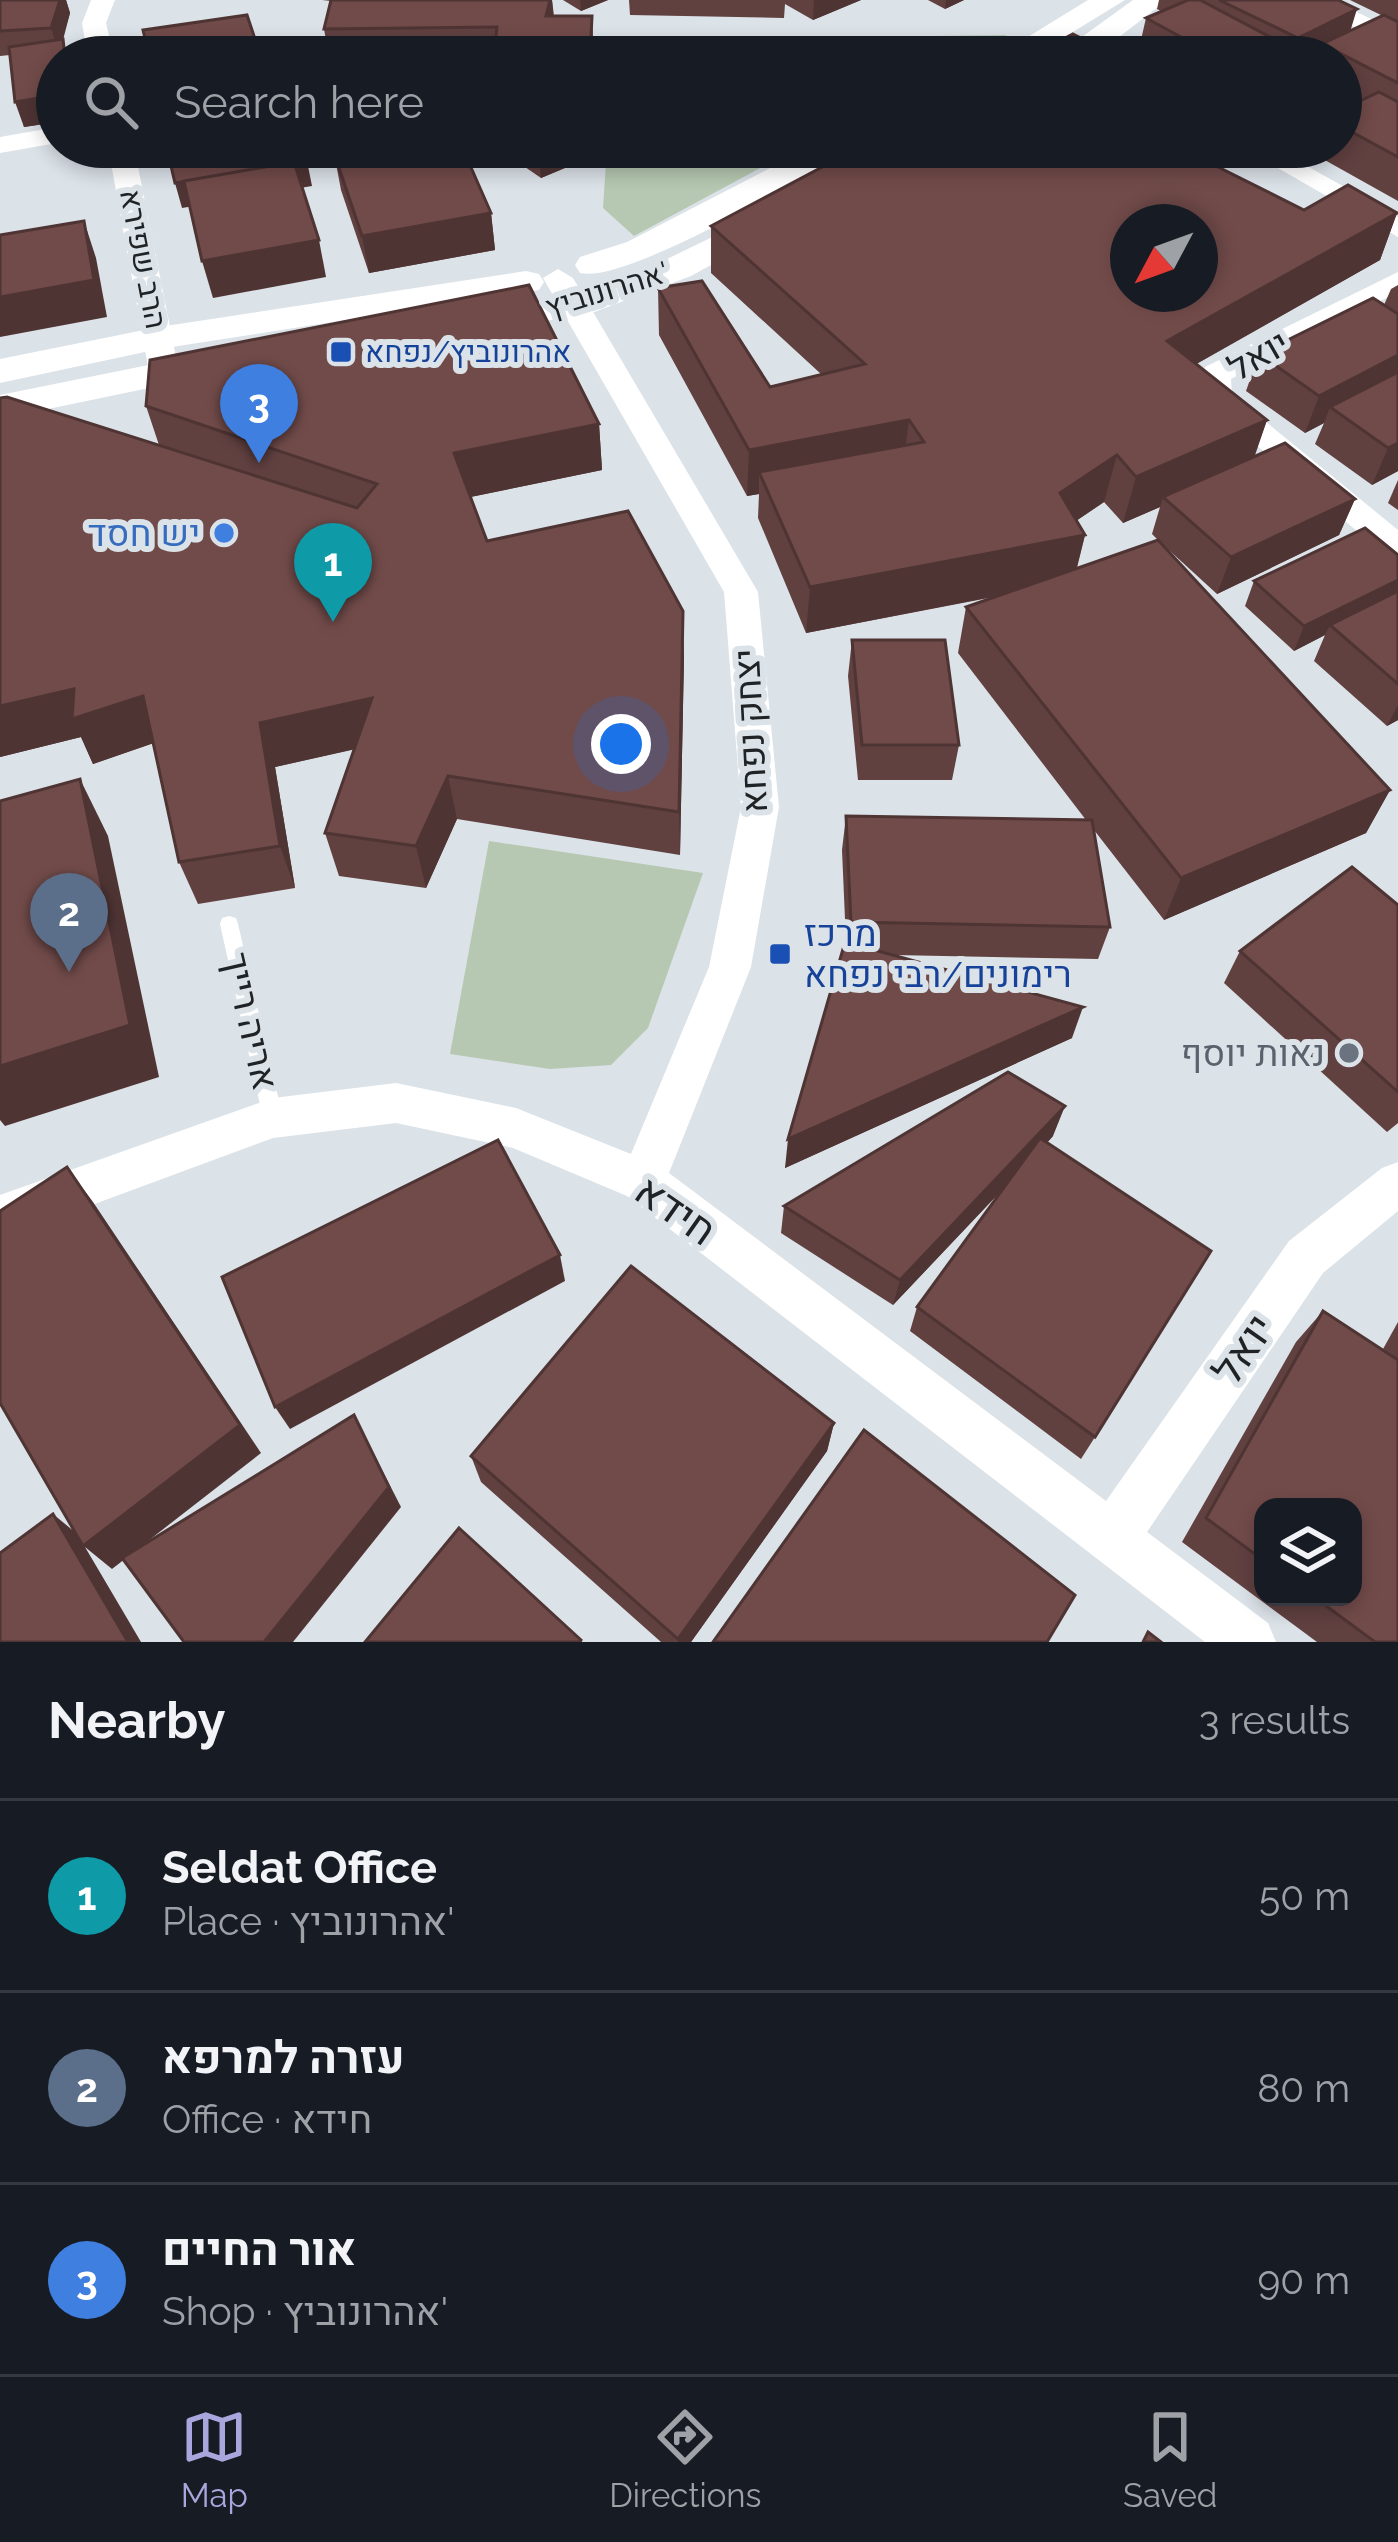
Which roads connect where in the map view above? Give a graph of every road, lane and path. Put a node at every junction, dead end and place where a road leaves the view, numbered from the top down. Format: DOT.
graph roads {
  1 [pos="79,0"];
  2 [pos="103,0"];
  3 [pos="1110,0"];
  4 [pos="1152,0"];
  5 [pos="1312,0"];
  6 [pos="97,36"];
  7 [pos="1085,36"];
  8 [pos="1097,36"];
  9 [pos="1398,42"];
  10 [pos="36,139"];
  11 [pos="0,146"];
  12 [pos="126,168"];
  13 [pos="834,168"];
  14 [pos="1291,168"];
  15 [pos="1398,229"];
  16 [pos="1398,281"];
  17 [pos="567,292"];
  18 [pos="161,355"];
  19 [pos="0,370"];
  20 [pos="0,407"];
  21 [pos="1398,548"];
  22 [pos="229,924"];
  23 [pos="274,1118"];
  24 [pos="643,1181"];
  25 [pos="1398,1183"];
  26 [pos="0,1217"];
  27 [pos="1112,1538"];
  28 [pos="1249,1642"];
  1 -- 2 [label="street"];
  2 -- 6 [label="street"];
  3 -- 7 [label="street"];
  4 -- 8 [label="street"];
  5 -- 9 [label="street"];
  10 -- 11 [label="street"];
  12 -- 18 [label="street, הרב שפירא"];
  13 -- 17 [label="street, אהרונוביץ'"];
  14 -- 15 [label="street"];
  16 -- 21 [label="street, יואל"];
  17 -- 18 [label="street, אהרונוביץ'"];
  17 -- 24 [label="street, יצחק נפחא"];
  18 -- 19 [label="street, אהרונוביץ'"];
  18 -- 20 [label="street, אהרונוביץ'"];
  22 -- 23 [label="lane, אריה רייך"];
  23 -- 24 [label="street, חידא"];
  23 -- 26 [label="street, חידא"];
  24 -- 27 [label="street, חידא"];
  25 -- 27 [label="street, יואל"];
  27 -- 28 [label="street, חידא"];
}
